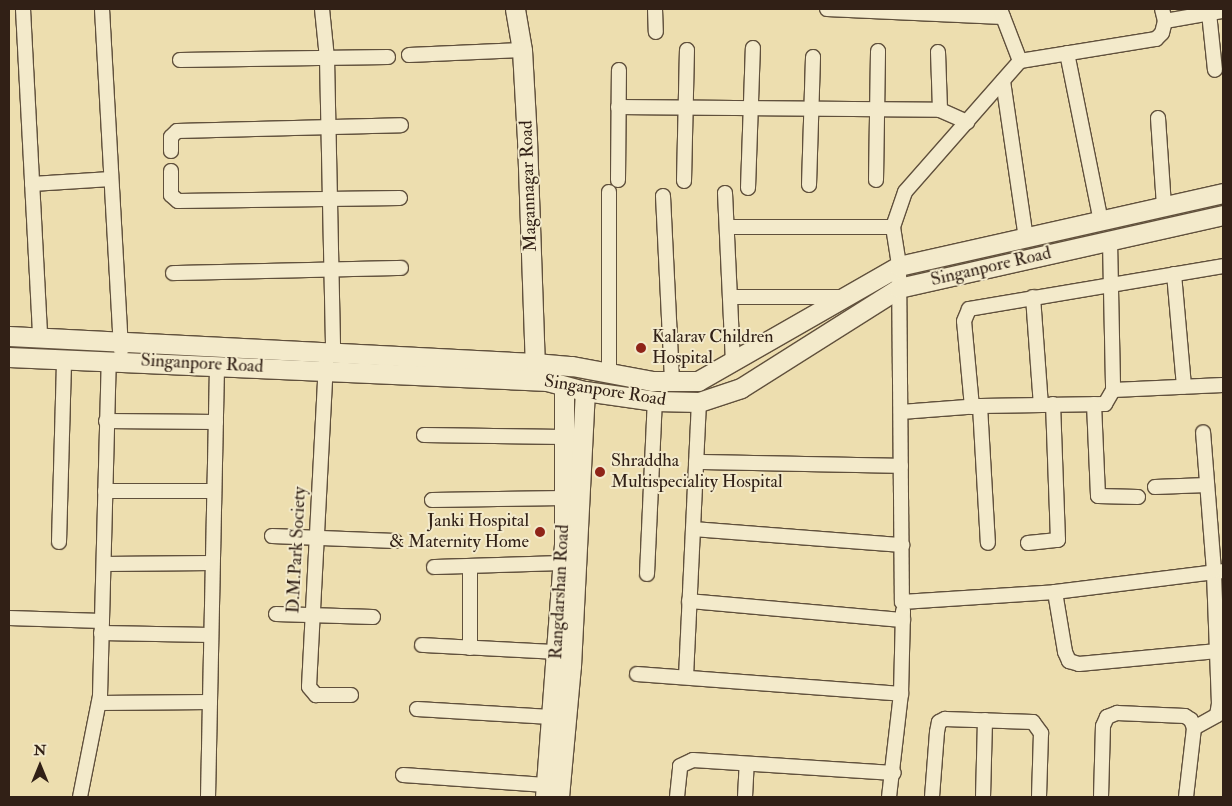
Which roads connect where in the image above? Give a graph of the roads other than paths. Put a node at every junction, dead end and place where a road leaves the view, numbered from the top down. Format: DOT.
graph roads {
  1 [pos="23,9"];
  2 [pos="102,9"];
  3 [pos="322,9"];
  4 [pos="515,9"];
  5 [pos="655,9"];
  6 [pos="827,9"];
  7 [pos="1223,11"];
  8 [pos="1002,13"];
  9 [pos="1209,13"];
  10 [pos="1164,15"];
  11 [pos="656,32"];
  12 [pos="753,48"];
  13 [pos="522,50"];
  14 [pos="687,50"];
  15 [pos="878,51"];
  16 [pos="938,52"];
  17 [pos="1066,53"];
  18 [pos="409,55"];
  19 [pos="388,57"];
  20 [pos="813,57"];
  21 [pos="326,58"];
  22 [pos="180,60"];
  23 [pos="1020,61"];
  24 [pos="619,70"];
  25 [pos="1215,70"];
  26 [pos="1002,82"];
  27 [pos="618,106"];
  28 [pos="686,107"];
  29 [pos="750,108"];
  30 [pos="811,108"];
  31 [pos="878,109"];
  32 [pos="940,110"];
  33 [pos="1158,118"];
  34 [pos="967,122"];
  35 [pos="401,125"];
  36 [pos="328,127"];
  37 [pos="171,151"];
  38 [pos="171,171"];
  39 [pos="111,179"];
  40 [pos="618,180"];
  41 [pos="876,180"];
  42 [pos="684,181"];
  43 [pos="32,184"];
  44 [pos="809,185"];
  45 [pos="748,188"];
  46 [pos="609,192"];
  47 [pos="726,193"];
  48 [pos="1223,193"];
  49 [pos="663,196"];
  50 [pos="400,198"];
  51 [pos="329,199"];
  52 [pos="1164,207"];
  53 [pos="1223,215"];
  54 [pos="1100,222"];
  55 [pos="727,227"];
  56 [pos="893,227"];
  57 [pos="1026,239"];
  58 [pos="1110,240"];
  59 [pos="898,266"];
  60 [pos="1223,266"];
  61 [pos="401,268"];
  62 [pos="331,269"];
  63 [pos="173,273"];
  64 [pos="1174,274"];
  65 [pos="1112,285"];
  66 [pos="899,288"];
  67 [pos="730,297"];
  68 [pos="844,297"];
  69 [pos="1032,297"];
  70 [pos="9,336"];
  71 [pos="40,336"];
  72 [pos="120,340"];
  73 [pos="9,357"];
  74 [pos="64,358"];
  75 [pos="328,358"];
  76 [pos="115,360"];
  77 [pos="733,361"];
  78 [pos="535,363"];
  79 [pos="217,366"];
  80 [pos="609,373"];
  81 [pos="672,383"];
  82 [pos="1223,385"];
  83 [pos="564,386"];
  84 [pos="1184,386"];
  85 [pos="1113,390"];
  86 [pos="585,391"];
  87 [pos="655,402"];
  88 [pos="698,402"];
  89 [pos="1047,404"];
  90 [pos="1094,404"];
  91 [pos="976,406"];
  92 [pos="901,412"];
  93 [pos="106,421"];
  94 [pos="216,422"];
  95 [pos="1203,432"];
  96 [pos="424,435"];
  97 [pos="564,437"];
  98 [pos="696,462"];
  99 [pos="901,466"];
  100 [pos="1207,484"];
  101 [pos="1155,487"];
  102 [pos="105,491"];
  103 [pos="214,491"];
  104 [pos="1138,497"];
  105 [pos="564,498"];
  106 [pos="432,500"];
  107 [pos="693,530"];
  108 [pos="272,536"];
  109 [pos="317,537"];
  110 [pos="395,541"];
  111 [pos="59,542"];
  112 [pos="988,543"];
  113 [pos="1028,544"];
  114 [pos="902,545"];
  115 [pos="212,563"];
  116 [pos="563,563"];
  117 [pos="104,564"];
  118 [pos="470,566"];
  119 [pos="434,567"];
  120 [pos="1219,571"];
  121 [pos="646,574"];
  122 [pos="1055,592"];
  123 [pos="689,601"];
  124 [pos="902,602"];
  125 [pos="276,614"];
  126 [pos="313,615"];
  127 [pos="374,617"];
  128 [pos="9,618"];
  129 [pos="903,620"];
  130 [pos="102,627"];
  131 [pos="211,635"];
  132 [pos="422,645"];
  133 [pos="470,648"];
  134 [pos="1217,651"];
  135 [pos="556,652"];
  136 [pos="637,674"];
  137 [pos="686,677"];
  138 [pos="901,694"];
  139 [pos="351,695"];
  140 [pos="210,702"];
  141 [pos="99,703"];
  142 [pos="417,709"];
  143 [pos="551,717"];
  144 [pos="985,720"];
  145 [pos="1194,728"];
  146 [pos="747,764"];
  147 [pos="894,773"];
  148 [pos="403,775"];
  149 [pos="550,793"];
  150 [pos="80,797"];
  151 [pos="208,797"];
  152 [pos="677,797"];
  153 [pos="745,797"];
  154 [pos="889,797"];
  155 [pos="932,797"];
  156 [pos="983,797"];
  157 [pos="1039,797"];
  158 [pos="1101,797"];
  159 [pos="1186,797"];
  1 -- 43 [label="street"];
  2 -- 39 [label="street"];
  3 -- 21 [label="street, D.M.Park Society"];
  4 -- 13 [label="main road, Magannagar Road"];
  5 -- 11 [label="street"];
  6 -- 8 [label="street"];
  7 -- 9 [label="street"];
  8 -- 23 [label="street"];
  9 -- 10 [label="street"];
  9 -- 25 [label="street"];
  10 -- 17 [label="street"];
  12 -- 29 [label="street"];
  13 -- 18 [label="street"];
  13 -- 78 [label="main road, Magannagar Road"];
  14 -- 28 [label="street"];
  15 -- 31 [label="street"];
  16 -- 32 [label="street"];
  17 -- 23 [label="street"];
  17 -- 54 [label="street"];
  19 -- 21 [label="street"];
  20 -- 30 [label="street"];
  21 -- 22 [label="street"];
  21 -- 36 [label="street, D.M.Park Society"];
  23 -- 26 [label="street"];
  24 -- 27 [label="street"];
  26 -- 34 [label="street"];
  26 -- 57 [label="street"];
  27 -- 28 [label="street"];
  27 -- 40 [label="street"];
  28 -- 29 [label="street"];
  28 -- 42 [label="street"];
  29 -- 30 [label="street"];
  29 -- 45 [label="street"];
  30 -- 31 [label="street"];
  30 -- 44 [label="street"];
  31 -- 32 [label="street"];
  31 -- 41 [label="street"];
  32 -- 34 [label="street"];
  33 -- 52 [label="street"];
  34 -- 56 [label="street"];
  35 -- 36 [label="street"];
  36 -- 37 [label="street"];
  36 -- 51 [label="street, D.M.Park Society"];
  38 -- 51 [label="street"];
  39 -- 43 [label="street"];
  39 -- 72 [label="street"];
  43 -- 71 [label="street"];
  46 -- 80 [label="street"];
  47 -- 55 [label="street"];
  48 -- 52 [label="main road, Singanpore Road"];
  49 -- 81 [label="street"];
  50 -- 51 [label="street"];
  51 -- 62 [label="street, D.M.Park Society"];
  52 -- 54 [label="main road, Singanpore Road"];
  53 -- 58 [label="main road, Singanpore Road"];
  54 -- 57 [label="main road, Singanpore Road"];
  55 -- 56 [label="street"];
  55 -- 67 [label="street"];
  56 -- 59 [label="street"];
  57 -- 59 [label="main road, Singanpore Road"];
  58 -- 65 [label="street"];
  58 -- 66 [label="main road, Singanpore Road"];
  59 -- 66 [label="street"];
  59 -- 68 [label="main road, Singanpore Road"];
  60 -- 64 [label="street"];
  61 -- 62 [label="street"];
  62 -- 63 [label="street"];
  62 -- 75 [label="street, D.M.Park Society"];
  64 -- 65 [label="street"];
  64 -- 84 [label="street"];
  65 -- 69 [label="street"];
  65 -- 85 [label="street"];
  66 -- 88 [label="main road, Singanpore Road"];
  66 -- 92 [label="street"];
  67 -- 68 [label="street"];
  67 -- 77 [label="street"];
  68 -- 77 [label="main road, Singanpore Road"];
  69 -- 89 [label="street"];
  69 -- 91 [label="street"];
  70 -- 71 [label="main road, Singanpore Road"];
  71 -- 72 [label="main road, Singanpore Road"];
  72 -- 75 [label="main road, Singanpore Road"];
  72 -- 76 [label="street"];
  73 -- 74 [label="main road, Singanpore Road"];
  74 -- 76 [label="main road, Singanpore Road"];
  74 -- 111 [label="street"];
  75 -- 78 [label="main road, Singanpore Road"];
  75 -- 79 [label="main road, Singanpore Road"];
  75 -- 83 [label="main road, Singanpore Road"];
  75 -- 109 [label="street, D.M.Park Society"];
  76 -- 79 [label="main road, Singanpore Road"];
  76 -- 93 [label="street"];
  77 -- 81 [label="main road, Singanpore Road"];
  78 -- 80 [label="main road, Singanpore Road"];
  79 -- 94 [label="street"];
  80 -- 81 [label="main road, Singanpore Road"];
  82 -- 84 [label="street"];
  83 -- 86 [label="main road, Singanpore Road"];
  83 -- 97 [label="main road, Rangdarshan Road"];
  84 -- 85 [label="street"];
  85 -- 90 [label="street"];
  86 -- 87 [label="main road, Singanpore Road"];
  86 -- 149 [label="main road, Rangdarshan Road"];
  87 -- 88 [label="main road, Singanpore Road"];
  87 -- 121 [label="street"];
  88 -- 98 [label="street"];
  89 -- 90 [label="street"];
  89 -- 91 [label="street"];
  89 -- 113 [label="street"];
  90 -- 104 [label="street"];
  91 -- 92 [label="street"];
  91 -- 112 [label="street"];
  92 -- 99 [label="street"];
  93 -- 94 [label="street"];
  93 -- 102 [label="street"];
  94 -- 103 [label="street"];
  95 -- 100 [label="street"];
  96 -- 97 [label="street"];
  97 -- 105 [label="main road, Rangdarshan Road"];
  98 -- 99 [label="street"];
  98 -- 107 [label="street"];
  99 -- 114 [label="street"];
  100 -- 101 [label="street"];
  100 -- 120 [label="street"];
  102 -- 103 [label="street"];
  102 -- 117 [label="street"];
  103 -- 115 [label="street"];
  105 -- 106 [label="street"];
  105 -- 116 [label="main road, Rangdarshan Road"];
  107 -- 114 [label="street"];
  107 -- 123 [label="street"];
  108 -- 109 [label="street"];
  109 -- 110 [label="street"];
  109 -- 126 [label="street, D.M.Park Society"];
  114 -- 124 [label="street"];
  115 -- 117 [label="street"];
  115 -- 131 [label="street"];
  116 -- 118 [label="street"];
  116 -- 135 [label="main road, Rangdarshan Road"];
  117 -- 130 [label="street"];
  118 -- 119 [label="street"];
  118 -- 133 [label="street"];
  120 -- 122 [label="street"];
  120 -- 134 [label="street"];
  122 -- 124 [label="street"];
  122 -- 134 [label="street"];
  123 -- 129 [label="street"];
  123 -- 137 [label="street"];
  124 -- 129 [label="street"];
  125 -- 126 [label="street"];
  126 -- 127 [label="street"];
  126 -- 139 [label="street, D.M.Park Society"];
  128 -- 130 [label="street"];
  129 -- 138 [label="street"];
  130 -- 131 [label="street"];
  130 -- 141 [label="street"];
  131 -- 140 [label="street"];
  132 -- 133 [label="street"];
  133 -- 135 [label="street"];
  134 -- 145 [label="street"];
  135 -- 143 [label="main road, Rangdarshan Road"];
  136 -- 137 [label="street"];
  137 -- 138 [label="street"];
  138 -- 147 [label="street"];
  140 -- 141 [label="street"];
  140 -- 151 [label="street"];
  141 -- 150 [label="street"];
  142 -- 143 [label="street"];
  143 -- 149 [label="main road, Rangdarshan Road"];
  144 -- 155 [label="street"];
  144 -- 156 [label="street"];
  144 -- 157 [label="street"];
  145 -- 158 [label="street"];
  145 -- 159 [label="street"];
  146 -- 147 [label="street"];
  146 -- 152 [label="street"];
  146 -- 153 [label="street"];
  147 -- 154 [label="street"];
  148 -- 149 [label="street"];
}
